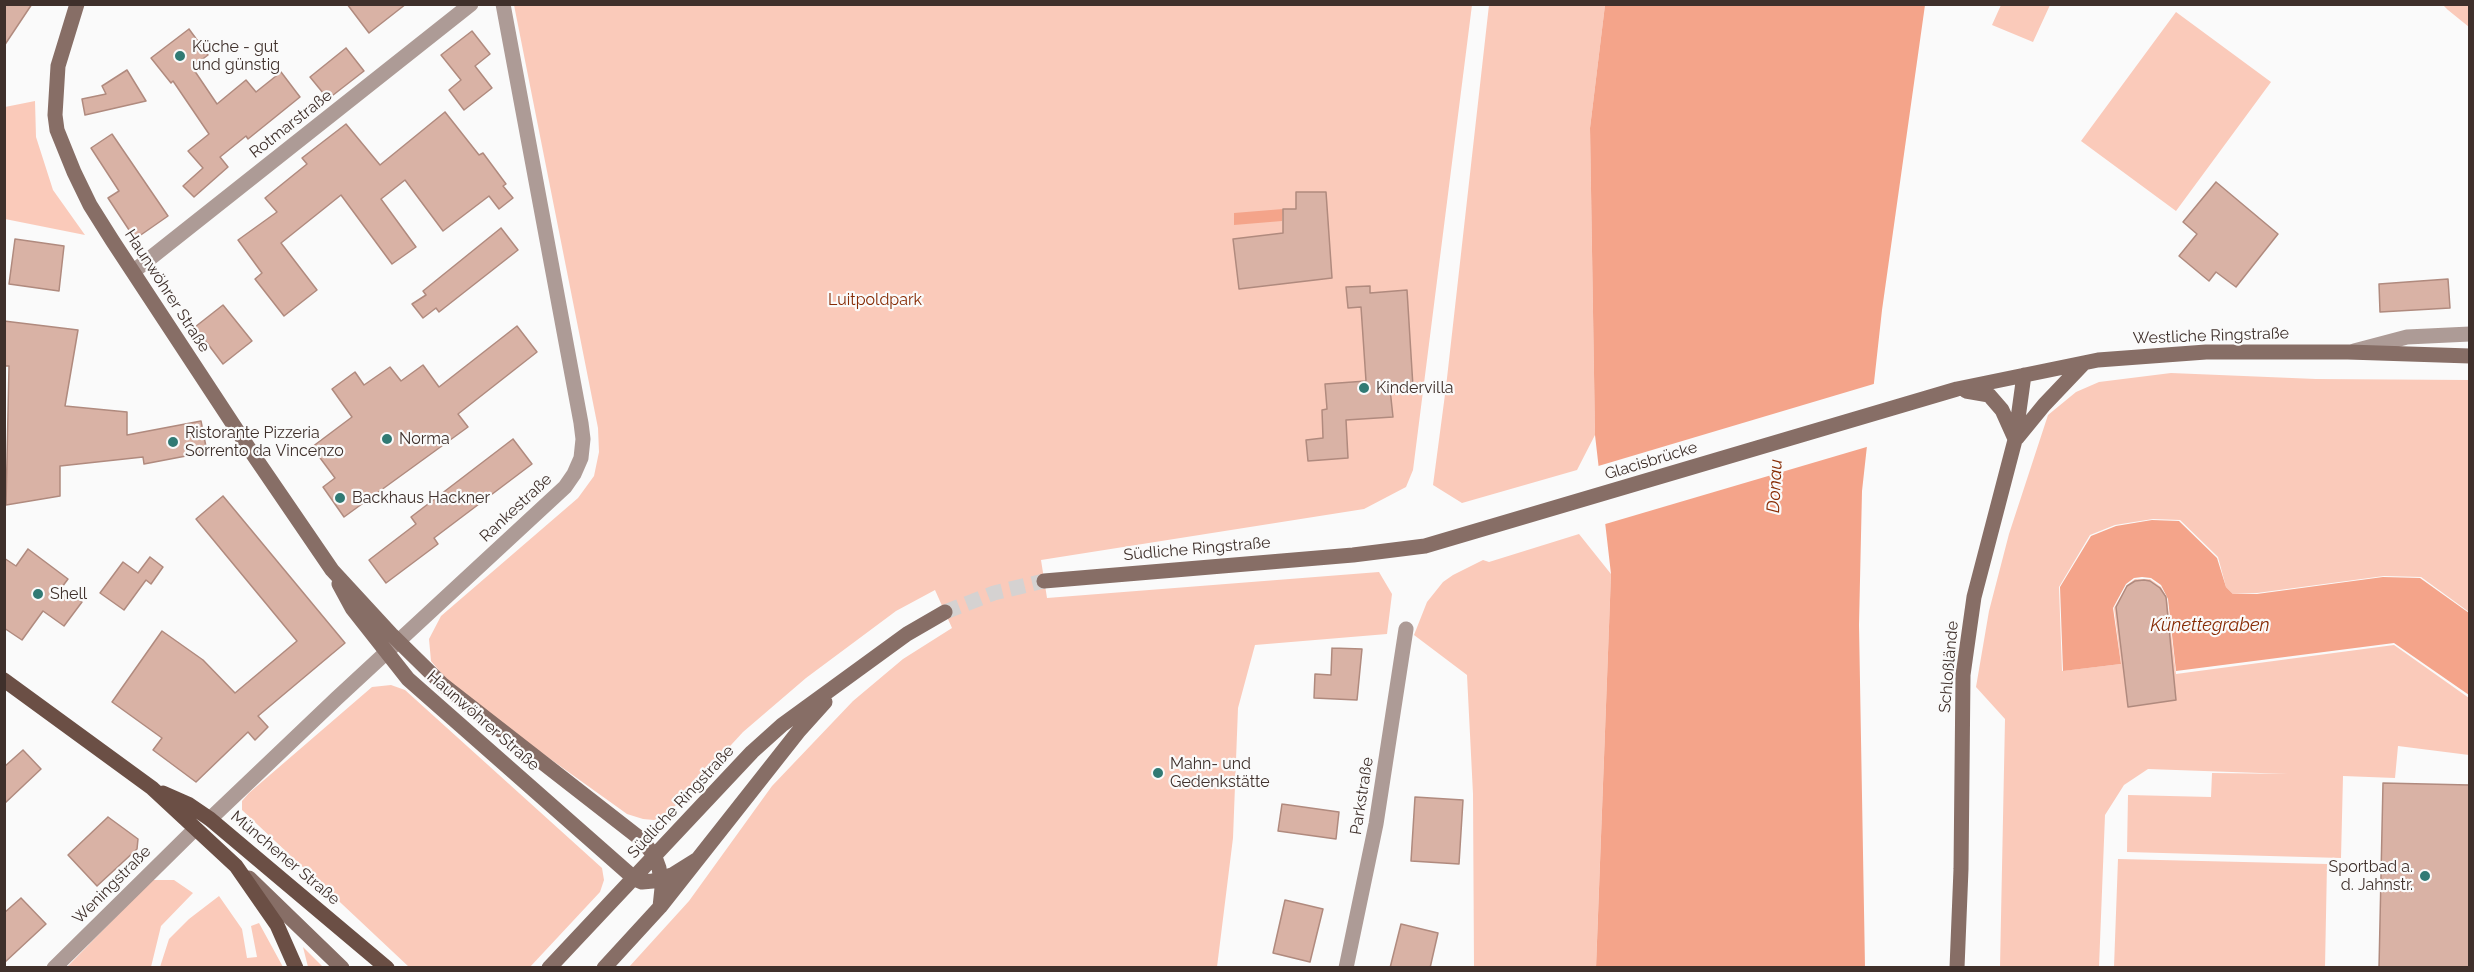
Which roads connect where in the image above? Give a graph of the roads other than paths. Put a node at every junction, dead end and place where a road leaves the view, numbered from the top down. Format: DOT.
graph roads {
  1 [pos="77,4"];
  2 [pos="471,4"];
  3 [pos="503,4"];
  4 [pos="134,271"];
  5 [pos="2469,334"];
  6 [pos="2348,352"];
  7 [pos="2469,356"];
  8 [pos="2091,361"];
  9 [pos="2024,375"];
  10 [pos="1957,389"];
  11 [pos="2015,440"];
  12 [pos="1353,555"];
  13 [pos="332,570"];
  14 [pos="1044,581"];
  15 [pos="945,612"];
  16 [pos="1406,629"];
  17 [pos="399,642"];
  18 [pos="386,653"];
  19 [pos="852,674"];
  20 [pos="4,680"];
  21 [pos="152,788"];
  22 [pos="210,819"];
  23 [pos="682,827"];
  24 [pos="195,829"];
  25 [pos="642,840"];
  26 [pos="655,857"];
  27 [pos="696,860"];
  28 [pos="236,866"];
  29 [pos="635,879"];
  30 [pos="662,879"];
  31 [pos="660,907"];
  32 [pos="54,968"];
  33 [pos="296,968"];
  34 [pos="342,968"];
  35 [pos="387,968"];
  36 [pos="549,968"];
  37 [pos="604,968"];
  38 [pos="1346,968"];
  39 [pos="1957,968"];
  1 -- 4 [label="main road, Haunwöhrer Straße"];
  2 -- 4 [label="street, Rotmarstraße"];
  3 -- 17 [label="street, Rankestraße"];
  4 -- 13 [label="main road, Haunwöhrer Straße"];
  5 -- 6 [label="street"];
  6 -- 7 [label="main road, Westliche Ringstraße"];
  6 -- 8 [label="main road, Westliche Ringstraße"];
  8 -- 9 [label="main road, Westliche Ringstraße"];
  8 -- 11 [label="main road"];
  9 -- 10 [label="main road, Westliche Ringstraße"];
  9 -- 11 [label="main road, Schloßlände"];
  10 -- 11 [label="main road"];
  10 -- 12 [label="main road, Glacisbrücke"];
  11 -- 39 [label="main road, Schloßlände"];
  12 -- 14 [label="main road, Südliche Ringstraße"];
  13 -- 17 [label="main road, Haunwöhrer Straße"];
  13 -- 18 [label="main road, Haunwöhrer Straße"];
  15 -- 19 [label="main road, Südliche Ringstraße"];
  16 -- 38 [label="street, Parkstraße"];
  17 -- 18 [label="street, Rankestraße"];
  17 -- 25 [label="main road, Haunwöhrer Straße"];
  18 -- 22 [label="street, Rankestraße"];
  18 -- 29 [label="main road, Haunwöhrer Straße"];
  19 -- 23 [label="main road, Südliche Ringstraße"];
  19 -- 27 [label="main road, Südliche Ringstraße"];
  20 -- 21 [label="main road, Münchener Straße"];
  21 -- 22 [label="main road, Münchener Straße"];
  21 -- 24 [label="main road, Münchener Straße"];
  22 -- 35 [label="main road, Münchener Straße"];
  23 -- 25 [label="main road"];
  23 -- 26 [label="main road, Südliche Ringstraße"];
  24 -- 28 [label="main road, Münchener Straße"];
  24 -- 32 [label="street, Weningstraße"];
  25 -- 26 [label="main road, Haunwöhrer Straße"];
  26 -- 29 [label="main road, Südliche Ringstraße"];
  26 -- 30 [label="main road, Haunwöhrer Straße"];
  27 -- 30 [label="main road"];
  27 -- 31 [label="main road, Südliche Ringstraße"];
  28 -- 33 [label="main road"];
  28 -- 34 [label="main road, Münchener Straße"];
  29 -- 30 [label="main road"];
  29 -- 36 [label="main road, Südliche Ringstraße"];
  30 -- 31 [label="main road"];
  31 -- 37 [label="main road, Südliche Ringstraße"];
}
